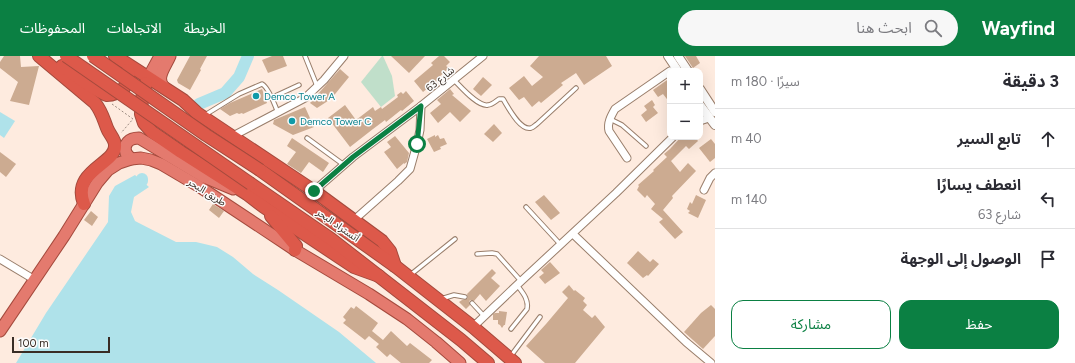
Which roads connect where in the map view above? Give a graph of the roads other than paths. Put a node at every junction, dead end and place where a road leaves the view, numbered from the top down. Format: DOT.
graph roads {
  1 [pos="39,56"];
  2 [pos="46,56"];
  3 [pos="66,56"];
  4 [pos="93,56"];
  5 [pos="115,56"];
  6 [pos="160,56"];
  7 [pos="170,56"];
  8 [pos="305,56"];
  9 [pos="344,56"];
  10 [pos="483,56"];
  11 [pos="668,56"];
  12 [pos="678,56"];
  13 [pos="126,63"];
  14 [pos="672,68"];
  15 [pos="686,68"];
  16 [pos="667,74"];
  17 [pos="148,78"];
  18 [pos="454,80"];
  19 [pos="299,85"];
  20 [pos="318,86"];
  21 [pos="164,87"];
  22 [pos="576,88"];
  23 [pos="271,98"];
  24 [pos="421,106"];
  25 [pos="703,106"];
  26 [pos="278,113"];
  27 [pos="199,114"];
  28 [pos="712,115"];
  29 [pos="610,119"];
  30 [pos="703,120"];
  31 [pos="715,126"];
  32 [pos="231,137"];
  33 [pos="307,138"];
  34 [pos="670,140"];
  35 [pos="646,146"];
  36 [pos="181,152"];
  37 [pos="627,158"];
  38 [pos="131,159"];
  39 [pos="344,165"];
  40 [pos="715,173"];
  41 [pos="249,189"];
  42 [pos="704,190"];
  43 [pos="314,191"];
  44 [pos="84,204"];
  45 [pos="264,207"];
  46 [pos="526,207"];
  47 [pos="354,220"];
  48 [pos="573,234"];
  49 [pos="455,239"];
  50 [pos="561,245"];
  51 [pos="295,250"];
  52 [pos="477,254"];
  53 [pos="0,259"];
  54 [pos="395,266"];
  55 [pos="379,276"];
  56 [pos="408,276"];
  57 [pos="35,280"];
  58 [pos="519,283"];
  59 [pos="465,297"];
  60 [pos="438,300"];
  61 [pos="472,303"];
  62 [pos="484,316"];
  63 [pos="540,317"];
  64 [pos="473,326"];
  65 [pos="511,329"];
  66 [pos="0,331"];
  67 [pos="512,360"];
  68 [pos="460,363"];
  69 [pos="488,363"];
  70 [pos="711,363"];
  1 -- 44 [label="highway"];
  2 -- 13 [label="highway"];
  3 -- 41 [label="highway, أتستراد البحر, bridge"];
  4 -- 54 [label="highway, أتستراد البحر, bridge"];
  5 -- 13 [label="highway"];
  6 -- 17 [label="highway"];
  7 -- 21 [label="highway"];
  8 -- 20 [label="lane"];
  9 -- 20 [label="street"];
  10 -- 18 [label="street, شارع 63"];
  11 -- 14 [label="street"];
  12 -- 15 [label="street"];
  13 -- 17 [label="highway"];
  16 -- 29 [label="street"];
  17 -- 21 [label="highway"];
  17 -- 36 [label="highway"];
  18 -- 22 [label="lane"];
  18 -- 24 [label="street, شارع 63"];
  19 -- 23 [label="lane"];
  20 -- 26 [label="street"];
  21 -- 27 [label="highway"];
  23 -- 26 [label="lane"];
  23 -- 27 [label="lane"];
  24 -- 39 [label="street, شارع 63"];
  24 -- 47 [label="street"];
  25 -- 28 [label="street"];
  26 -- 32 [label="street"];
  27 -- 32 [label="highway"];
  27 -- 36 [label="highway"];
  28 -- 30 [label="street"];
  28 -- 31 [label="street"];
  29 -- 35 [label="lane"];
  29 -- 37 [label="street"];
  32 -- 43 [label="highway"];
  33 -- 39 [label="lane"];
  34 -- 48 [label="street"];
  36 -- 41 [label="highway"];
  38 -- 41 [label="highway"];
  38 -- 44 [label="highway, طريق البحر"];
  38 -- 51 [label="highway, طريق البحر"];
  39 -- 43 [label="street, شارع 63"];
  40 -- 42 [label="street"];
  41 -- 45 [label="highway"];
  41 -- 55 [label="highway, أتستراد البحر"];
  43 -- 47 [label="highway"];
  44 -- 57 [label="highway, طريق البحر"];
  45 -- 51 [label="highway"];
  45 -- 55 [label="highway"];
  46 -- 50 [label="lane"];
  47 -- 54 [label="highway"];
  48 -- 50 [label="street"];
  48 -- 70 [label="street"];
  49 -- 56 [label="lane"];
  50 -- 58 [label="street"];
  51 -- 68 [label="highway, طريق البحر"];
  52 -- 58 [label="lane"];
  53 -- 57 [label="street"];
  54 -- 56 [label="highway, أتستراد البحر"];
  55 -- 69 [label="highway, أتستراد البحر"];
  56 -- 60 [label="highway, أتستراد البحر"];
  57 -- 66 [label="highway, طريق البحر"];
  58 -- 62 [label="street"];
  58 -- 65 [label="lane"];
  59 -- 60 [label="lane"];
  60 -- 64 [label="highway, أتستراد البحر"];
  61 -- 62 [label="lane"];
  62 -- 64 [label="street"];
  63 -- 67 [label="lane"];
  64 -- 67 [label="highway, أتستراد البحر"];
}
